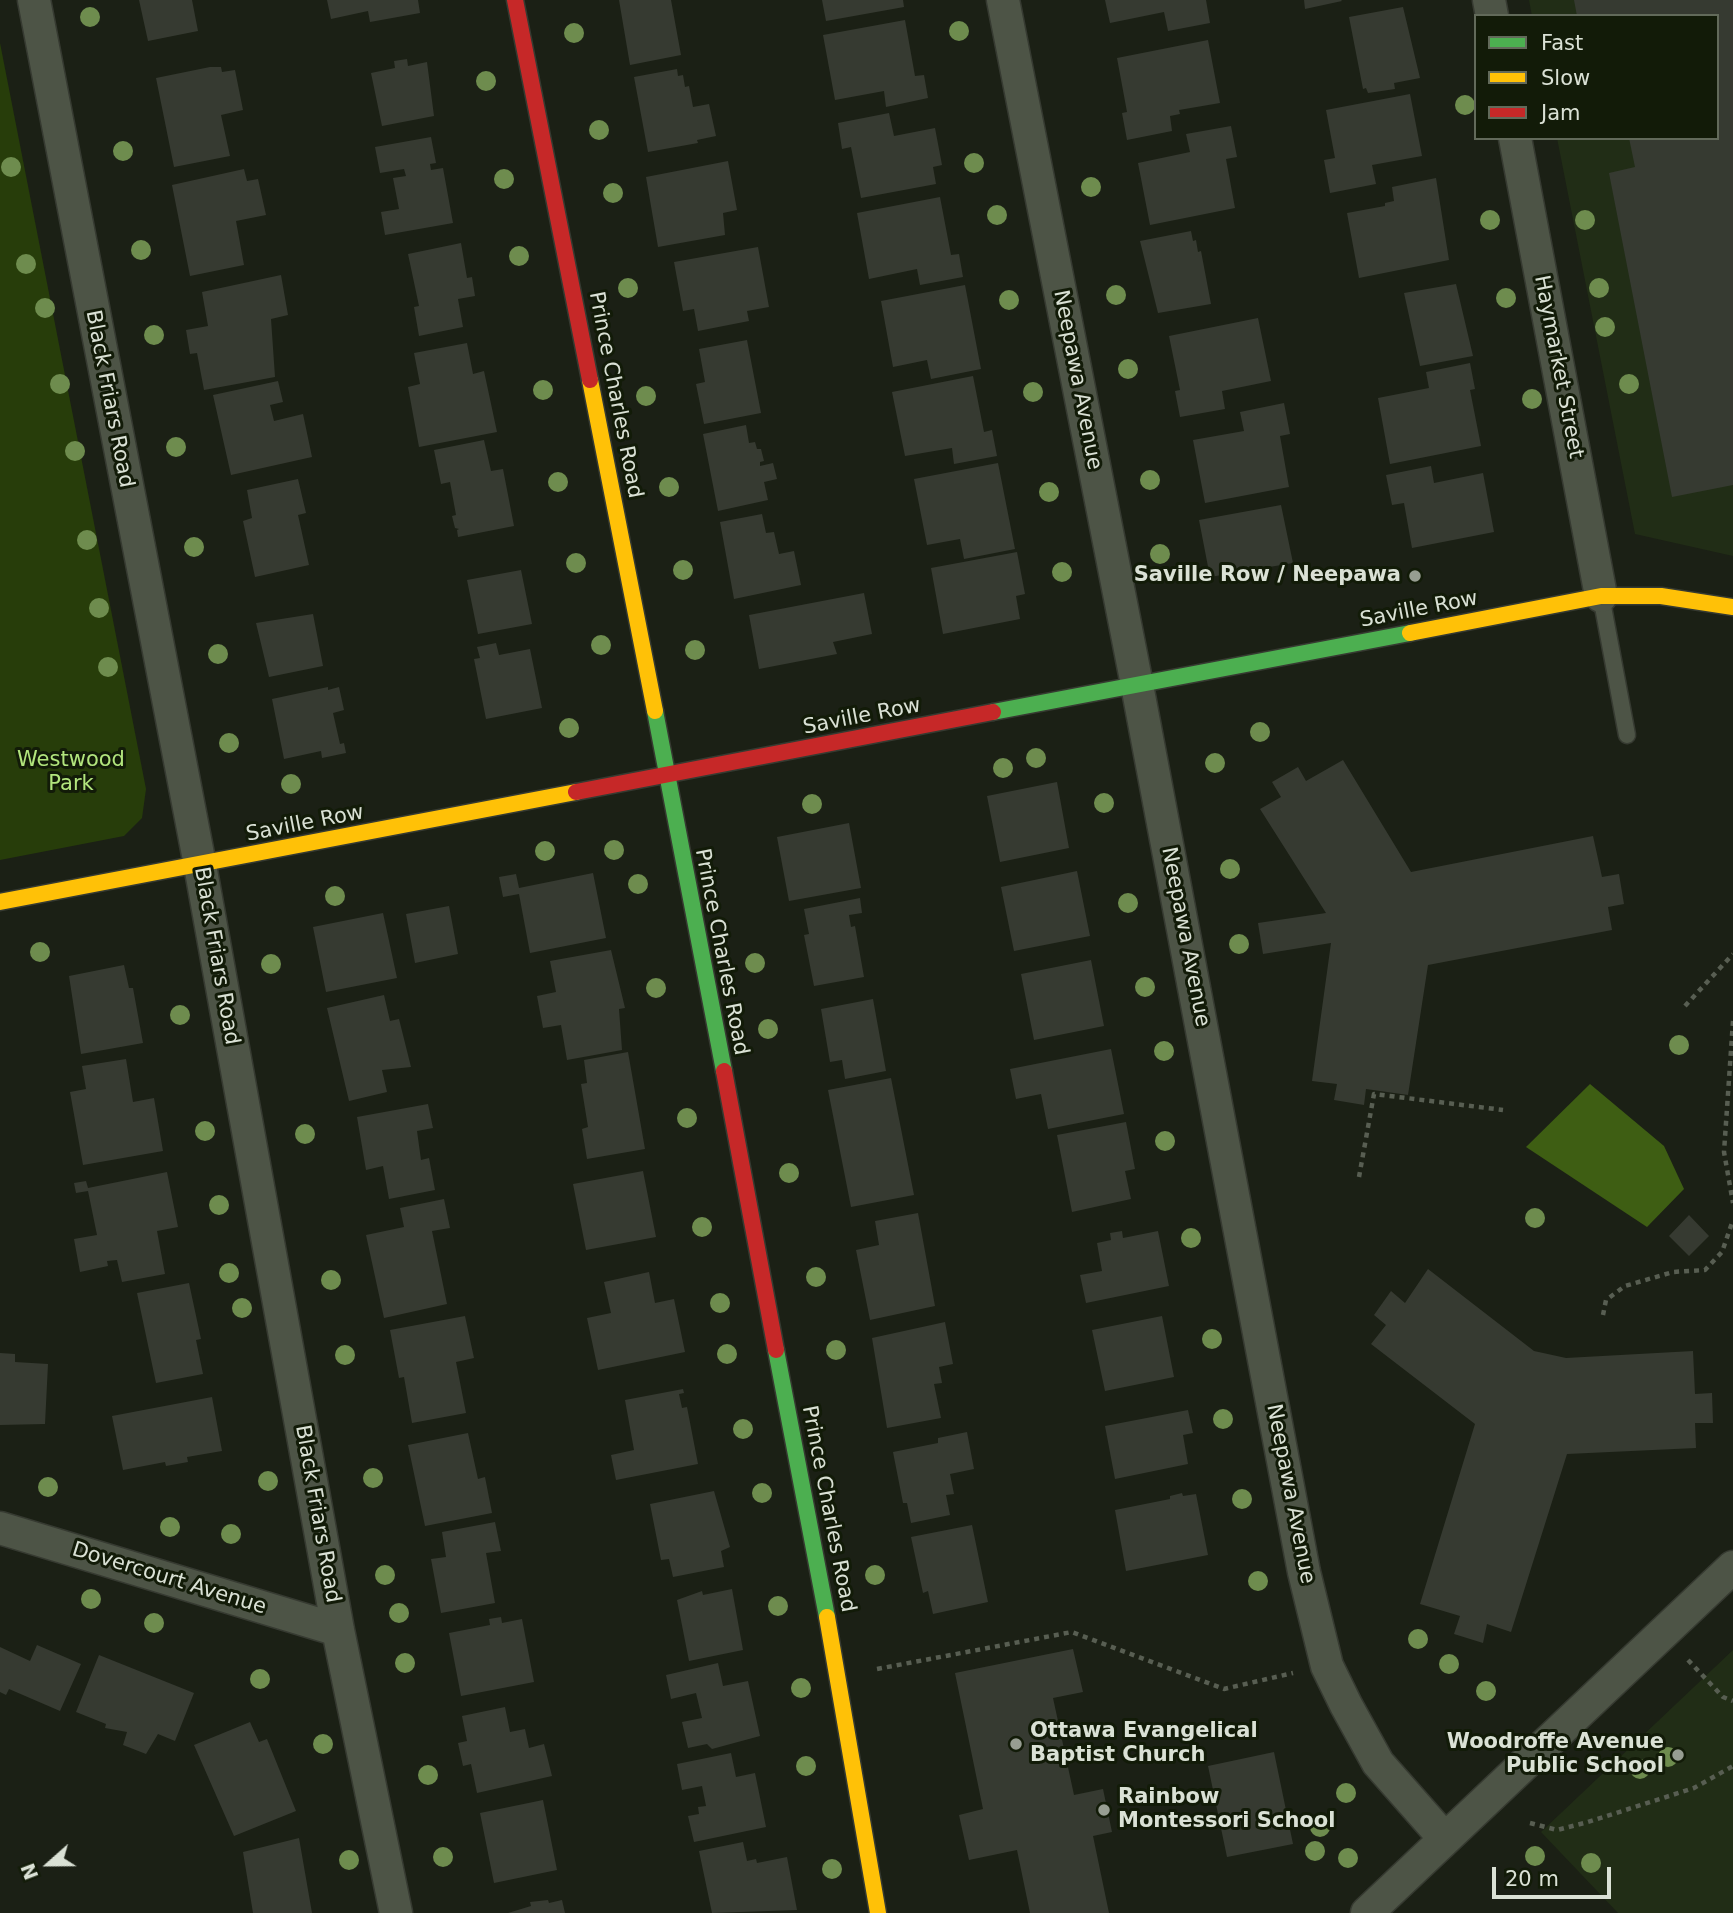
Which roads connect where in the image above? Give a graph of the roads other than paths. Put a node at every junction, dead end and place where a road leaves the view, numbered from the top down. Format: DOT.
graph roads {
  1 [pos="34,0"];
  2 [pos="515,0"];
  3 [pos="1003,0"];
  4 [pos="1515,140"];
  5 [pos="1601,596"];
  6 [pos="1733,607"];
  7 [pos="1137,685"];
  8 [pos="1627,735"];
  9 [pos="666,777"];
  10 [pos="200,865"];
  11 [pos="0,902"];
  12 [pos="0,1528"];
  13 [pos="1733,1567"];
  14 [pos="338,1630"];
  15 [pos="1445,1839"];
  16 [pos="396,1913"];
  17 [pos="878,1913"];
  18 [pos="1367,1913"];
  1 -- 10 [label="street, Black Friars Road"];
  2 -- 9 [label="street, Prince Charles Road"];
  3 -- 7 [label="street, Neepawa Avenue"];
  4 -- 5 [label="street, Haymarket Street"];
  5 -- 6 [label="street, Saville Row"];
  5 -- 7 [label="street, Saville Row"];
  5 -- 8 [label="lane"];
  7 -- 9 [label="street, Saville Row"];
  7 -- 15 [label="street, Neepawa Avenue"];
  9 -- 10 [label="street, Saville Row"];
  9 -- 17 [label="street, Prince Charles Road"];
  10 -- 11 [label="street, Saville Row"];
  10 -- 14 [label="street, Black Friars Road"];
  12 -- 14 [label="street, Dovercourt Avenue"];
  13 -- 15 [label="street"];
  14 -- 16 [label="street, Black Friars Road"];
  15 -- 18 [label="street"];
}
